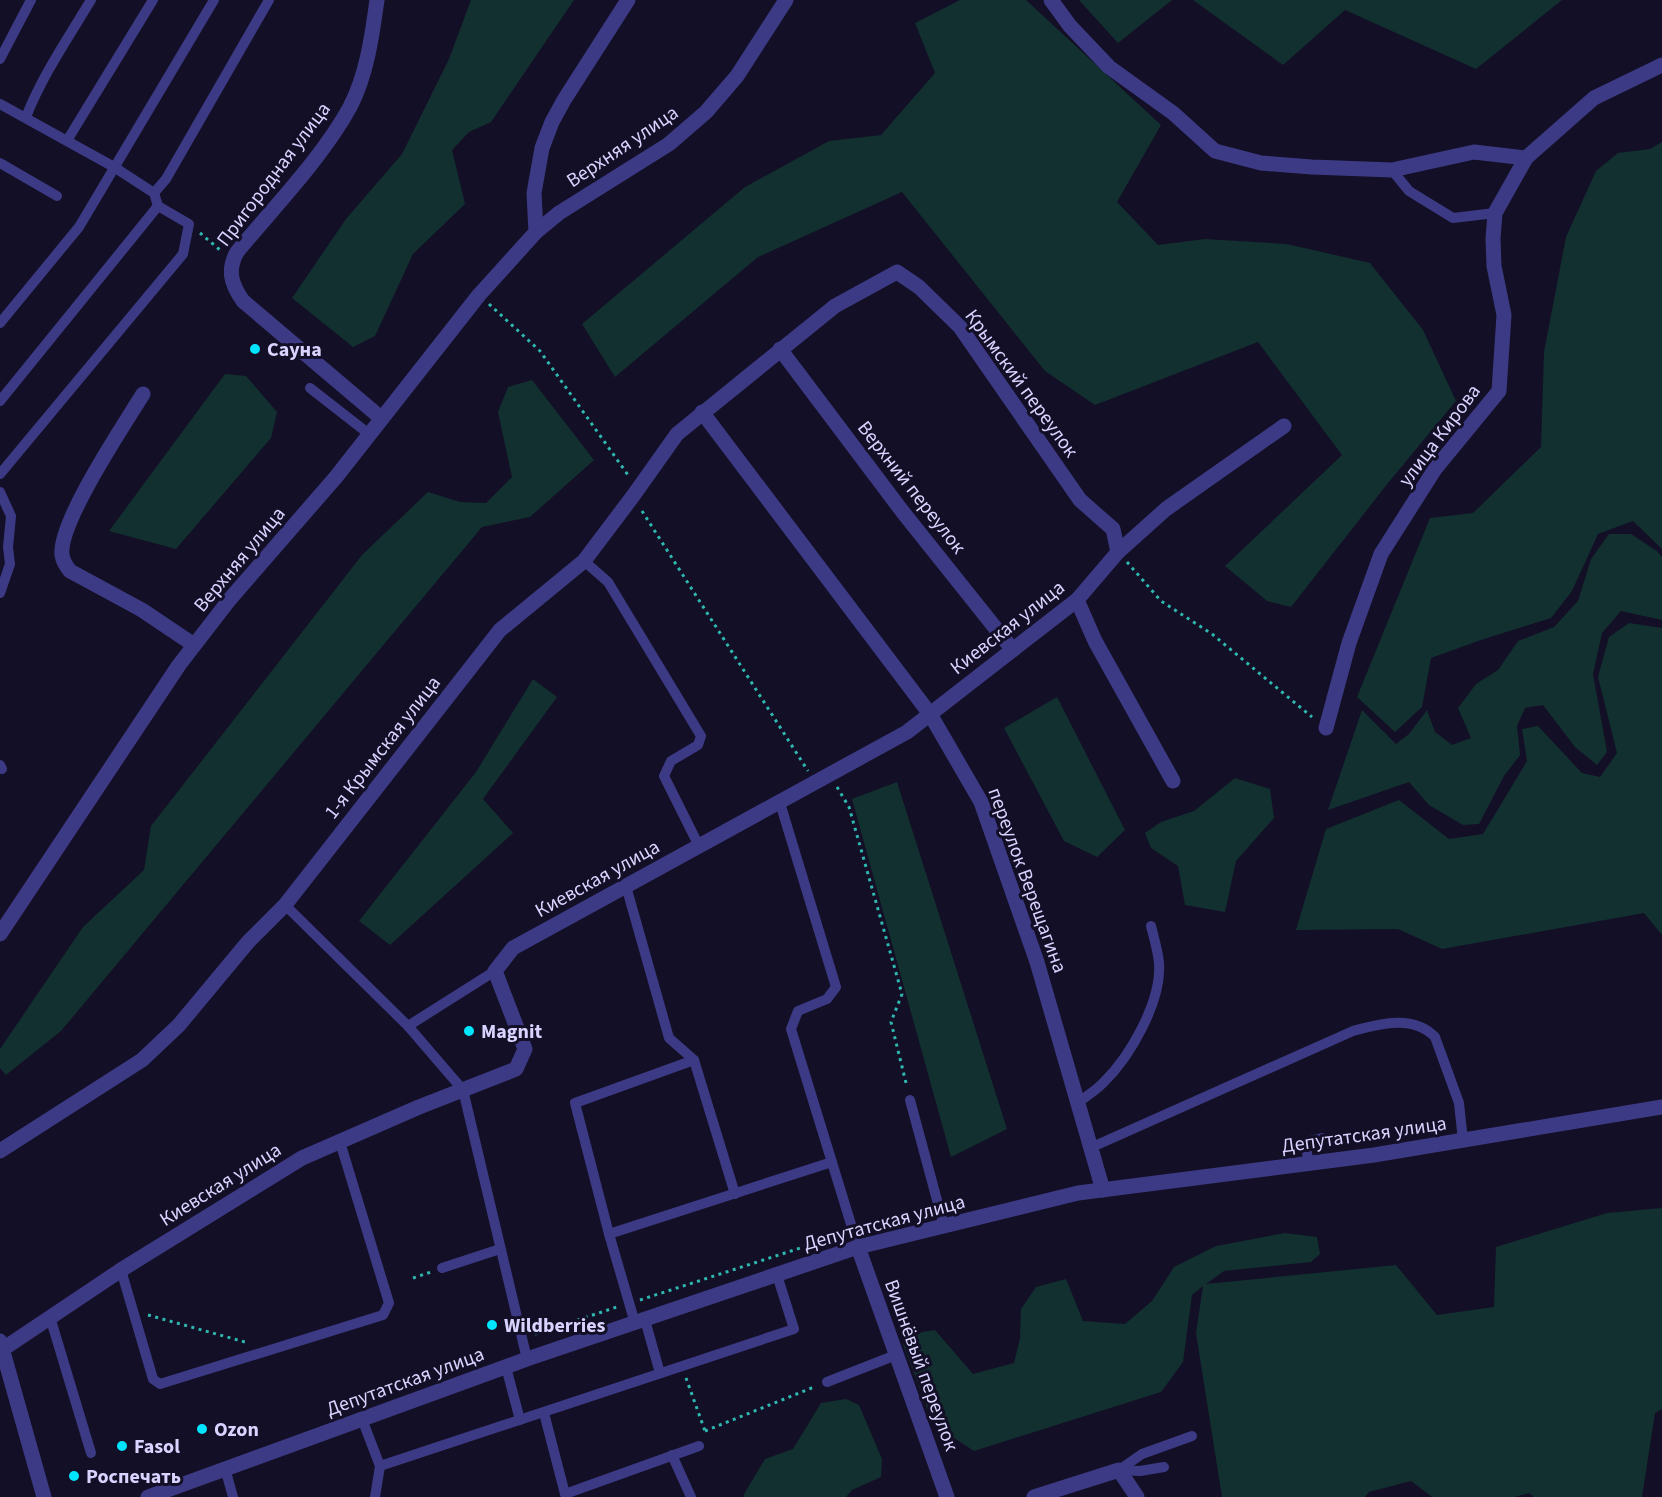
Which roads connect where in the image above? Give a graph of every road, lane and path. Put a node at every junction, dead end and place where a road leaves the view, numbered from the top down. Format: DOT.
graph roads {
  1 [pos="31,0"];
  2 [pos="91,0"];
  3 [pos="153,0"];
  4 [pos="214,0"];
  5 [pos="269,0"];
  6 [pos="377,0"];
  7 [pos="628,0"];
  8 [pos="786,0"];
  9 [pos="1051,0"];
  10 [pos="0,59"];
  11 [pos="1662,65"];
  12 [pos="0,104"];
  13 [pos="26,117"];
  14 [pos="68,139"];
  15 [pos="1526,158"];
  16 [pos="0,163"];
  17 [pos="114,167"];
  18 [pos="1392,170"];
  19 [pos="154,193"];
  20 [pos="57,196"];
  21 [pos="158,207"];
  22 [pos="1495,213"];
  23 [pos="189,225"];
  24 [pos="537,232"];
  25 [pos="232,261"];
  26 [pos="479,295"];
  27 [pos="0,322"];
  28 [pos="780,349"];
  29 [pos="310,388"];
  30 [pos="143,394"];
  31 [pos="0,400"];
  32 [pos="702,412"];
  33 [pos="381,418"];
  34 [pos="1284,426"];
  35 [pos="369,434"];
  36 [pos="0,474"];
  37 [pos="0,492"];
  38 [pos="635,493"];
  39 [pos="4,545"];
  40 [pos="1118,552"];
  41 [pos="584,561"];
  42 [pos="0,592"];
  43 [pos="1077,600"];
  44 [pos="194,645"];
  45 [pos="1013,650"];
  46 [pos="930,714"];
  47 [pos="1326,728"];
  48 [pos="830,775"];
  49 [pos="1173,782"];
  50 [pos="815,783"];
  51 [pos="780,803"];
  52 [pos="699,846"];
  53 [pos="626,886"];
  54 [pos="285,905"];
  55 [pos="1151,927"];
  56 [pos="0,934"];
  57 [pos="495,971"];
  58 [pos="408,1026"];
  59 [pos="694,1060"];
  60 [pos="463,1090"];
  61 [pos="910,1100"];
  62 [pos="1077,1103"];
  63 [pos="1662,1107"];
  64 [pos="1322,1138"];
  65 [pos="1463,1141"];
  66 [pos="340,1142"];
  67 [pos="1090,1148"];
  68 [pos="0,1151"];
  69 [pos="832,1162"];
  70 [pos="1308,1164"];
  71 [pos="1102,1190"];
  72 [pos="735,1194"];
  73 [pos="944,1226"];
  74 [pos="853,1231"];
  75 [pos="609,1234"];
  76 [pos="858,1247"];
  77 [pos="500,1249"];
  78 [pos="442,1268"];
  79 [pos="121,1270"];
  80 [pos="777,1275"];
  81 [pos="413,1278"];
  82 [pos="629,1304"];
  83 [pos="133,1311"];
  84 [pos="50,1317"];
  85 [pos="640,1322"];
  86 [pos="522,1338"];
  87 [pos="2,1345"];
  88 [pos="272,1350"];
  89 [pos="896,1355"];
  90 [pos="527,1359"];
  91 [pos="506,1367"];
  92 [pos="682,1367"];
  93 [pos="660,1373"];
  94 [pos="827,1382"];
  95 [pos="544,1413"];
  96 [pos="362,1419"];
  97 [pos="520,1420"];
  98 [pos="705,1431"];
  99 [pos="1192,1436"];
  100 [pos="699,1446"];
  101 [pos="91,1453"];
  102 [pos="672,1455"];
  103 [pos="380,1466"];
  104 [pos="1164,1467"];
  105 [pos="225,1468"];
  106 [pos="1119,1470"];
  107 [pos="157,1495"];
  108 [pos="44,1497"];
  109 [pos="233,1497"];
  110 [pos="375,1497"];
  111 [pos="691,1497"];
  112 [pos="947,1497"];
  113 [pos="1034,1497"];
  114 [pos="1137,1497"];
  1 -- 10 [label="lane"];
  2 -- 13 [label="lane"];
  3 -- 14 [label="lane"];
  4 -- 17 [label="lane"];
  5 -- 19 [label="lane"];
  6 -- 25 [label="street, Пригородная улица"];
  7 -- 24 [label="street, Верхняя улица"];
  8 -- 24 [label="street, Верхняя улица"];
  9 -- 18 [label="street"];
  11 -- 15 [label="street, улица Кирова"];
  12 -- 13 [label="lane"];
  13 -- 14 [label="lane"];
  14 -- 17 [label="lane"];
  15 -- 18 [label="street"];
  15 -- 22 [label="street, улица Кирова"];
  16 -- 20 [label="lane"];
  17 -- 19 [label="lane"];
  17 -- 27 [label="lane"];
  18 -- 22 [label="lane"];
  19 -- 21 [label="lane"];
  21 -- 23 [label="lane"];
  21 -- 31 [label="lane"];
  22 -- 47 [label="street, улица Кирова"];
  23 -- 25 [label="path"];
  23 -- 36 [label="lane"];
  24 -- 26 [label="street, Верхняя улица"];
  25 -- 33 [label="street, Пригородная улица"];
  26 -- 33 [label="street, Верхняя улица"];
  26 -- 38 [label="path"];
  28 -- 32 [label="street, 1-я Крымская улица"];
  28 -- 40 [label="street, Крымский переулок"];
  28 -- 45 [label="street, Верхний переулок"];
  29 -- 35 [label="lane"];
  30 -- 44 [label="street"];
  32 -- 38 [label="street, 1-я Крымская улица"];
  32 -- 46 [label="street, переулок Верещагина"];
  33 -- 35 [label="street, Верхняя улица"];
  34 -- 40 [label="street, Киевская улица"];
  35 -- 44 [label="street, Верхняя улица"];
  37 -- 39 [label="lane"];
  38 -- 41 [label="street, 1-я Крымская улица"];
  38 -- 50 [label="path"];
  39 -- 42 [label="lane"];
  40 -- 43 [label="street, Киевская улица"];
  40 -- 47 [label="path"];
  41 -- 52 [label="lane"];
  41 -- 54 [label="street, 1-я Крымская улица"];
  43 -- 45 [label="street, Киевская улица"];
  43 -- 49 [label="street"];
  44 -- 56 [label="street, Верхняя улица"];
  45 -- 46 [label="street, Киевская улица"];
  46 -- 48 [label="street, Киевская улица"];
  46 -- 62 [label="street, переулок Верещагина"];
  48 -- 50 [label="street, Киевская улица"];
  48 -- 61 [label="path"];
  50 -- 51 [label="street, Киевская улица"];
  51 -- 52 [label="street, Киевская улица"];
  51 -- 69 [label="lane"];
  52 -- 53 [label="street, Киевская улица"];
  53 -- 57 [label="street, Киевская улица"];
  53 -- 59 [label="lane"];
  54 -- 58 [label="lane"];
  54 -- 68 [label="street, 1-я Крымская улица"];
  55 -- 62 [label="lane"];
  57 -- 58 [label="lane"];
  57 -- 60 [label="street, Киевская улица"];
  58 -- 60 [label="lane"];
  59 -- 72 [label="lane"];
  59 -- 75 [label="lane"];
  60 -- 66 [label="street, Киевская улица"];
  60 -- 77 [label="lane"];
  61 -- 73 [label="lane"];
  62 -- 67 [label="street, переулок Верещагина"];
  63 -- 65 [label="street, Депутатская улица"];
  64 -- 70 [label="lane"];
  65 -- 67 [label="lane"];
  65 -- 70 [label="street, Депутатская улица"];
  66 -- 79 [label="street, Киевская улица"];
  66 -- 88 [label="lane"];
  67 -- 71 [label="street, переулок Верещагина"];
  69 -- 72 [label="lane"];
  69 -- 74 [label="lane"];
  70 -- 71 [label="street, Депутатская улица"];
  71 -- 73 [label="street, Депутатская улица"];
  72 -- 75 [label="lane"];
  73 -- 76 [label="street, Депутатская улица"];
  74 -- 76 [label="lane"];
  74 -- 82 [label="path"];
  75 -- 82 [label="lane"];
  76 -- 80 [label="street, Депутатская улица"];
  76 -- 89 [label="street, Вишнёвый переулок"];
  77 -- 78 [label="lane"];
  77 -- 86 [label="lane"];
  78 -- 81 [label="path"];
  79 -- 83 [label="lane"];
  79 -- 84 [label="street, Киевская улица"];
  80 -- 85 [label="street, Депутатская улица"];
  80 -- 92 [label="lane"];
  82 -- 85 [label="lane"];
  82 -- 86 [label="path"];
  83 -- 88 [label="path"];
  83 -- 88 [label="lane"];
  84 -- 87 [label="street, Киевская улица"];
  84 -- 101 [label="lane"];
  85 -- 90 [label="street, Депутатская улица"];
  85 -- 93 [label="lane"];
  86 -- 90 [label="lane"];
  87 -- 108 [label="street"];
  89 -- 94 [label="lane"];
  89 -- 112 [label="street, Вишнёвый переулок"];
  90 -- 91 [label="street, Депутатская улица"];
  91 -- 96 [label="street, Депутатская улица"];
  91 -- 97 [label="lane"];
  92 -- 93 [label="lane"];
  92 -- 98 [label="path"];
  93 -- 95 [label="lane"];
  94 -- 98 [label="path"];
  95 -- 97 [label="lane"];
  95 -- 102 [label="lane"];
  96 -- 103 [label="lane"];
  96 -- 105 [label="street, Депутатская улица"];
  97 -- 103 [label="lane"];
  98 -- 100 [label="path"];
  99 -- 106 [label="lane"];
  100 -- 102 [label="lane"];
  102 -- 111 [label="lane"];
  103 -- 110 [label="lane"];
  104 -- 106 [label="lane"];
  105 -- 107 [label="street, Депутатская улица"];
  105 -- 109 [label="lane"];
  106 -- 113 [label="street"];
  106 -- 114 [label="street"];
}
